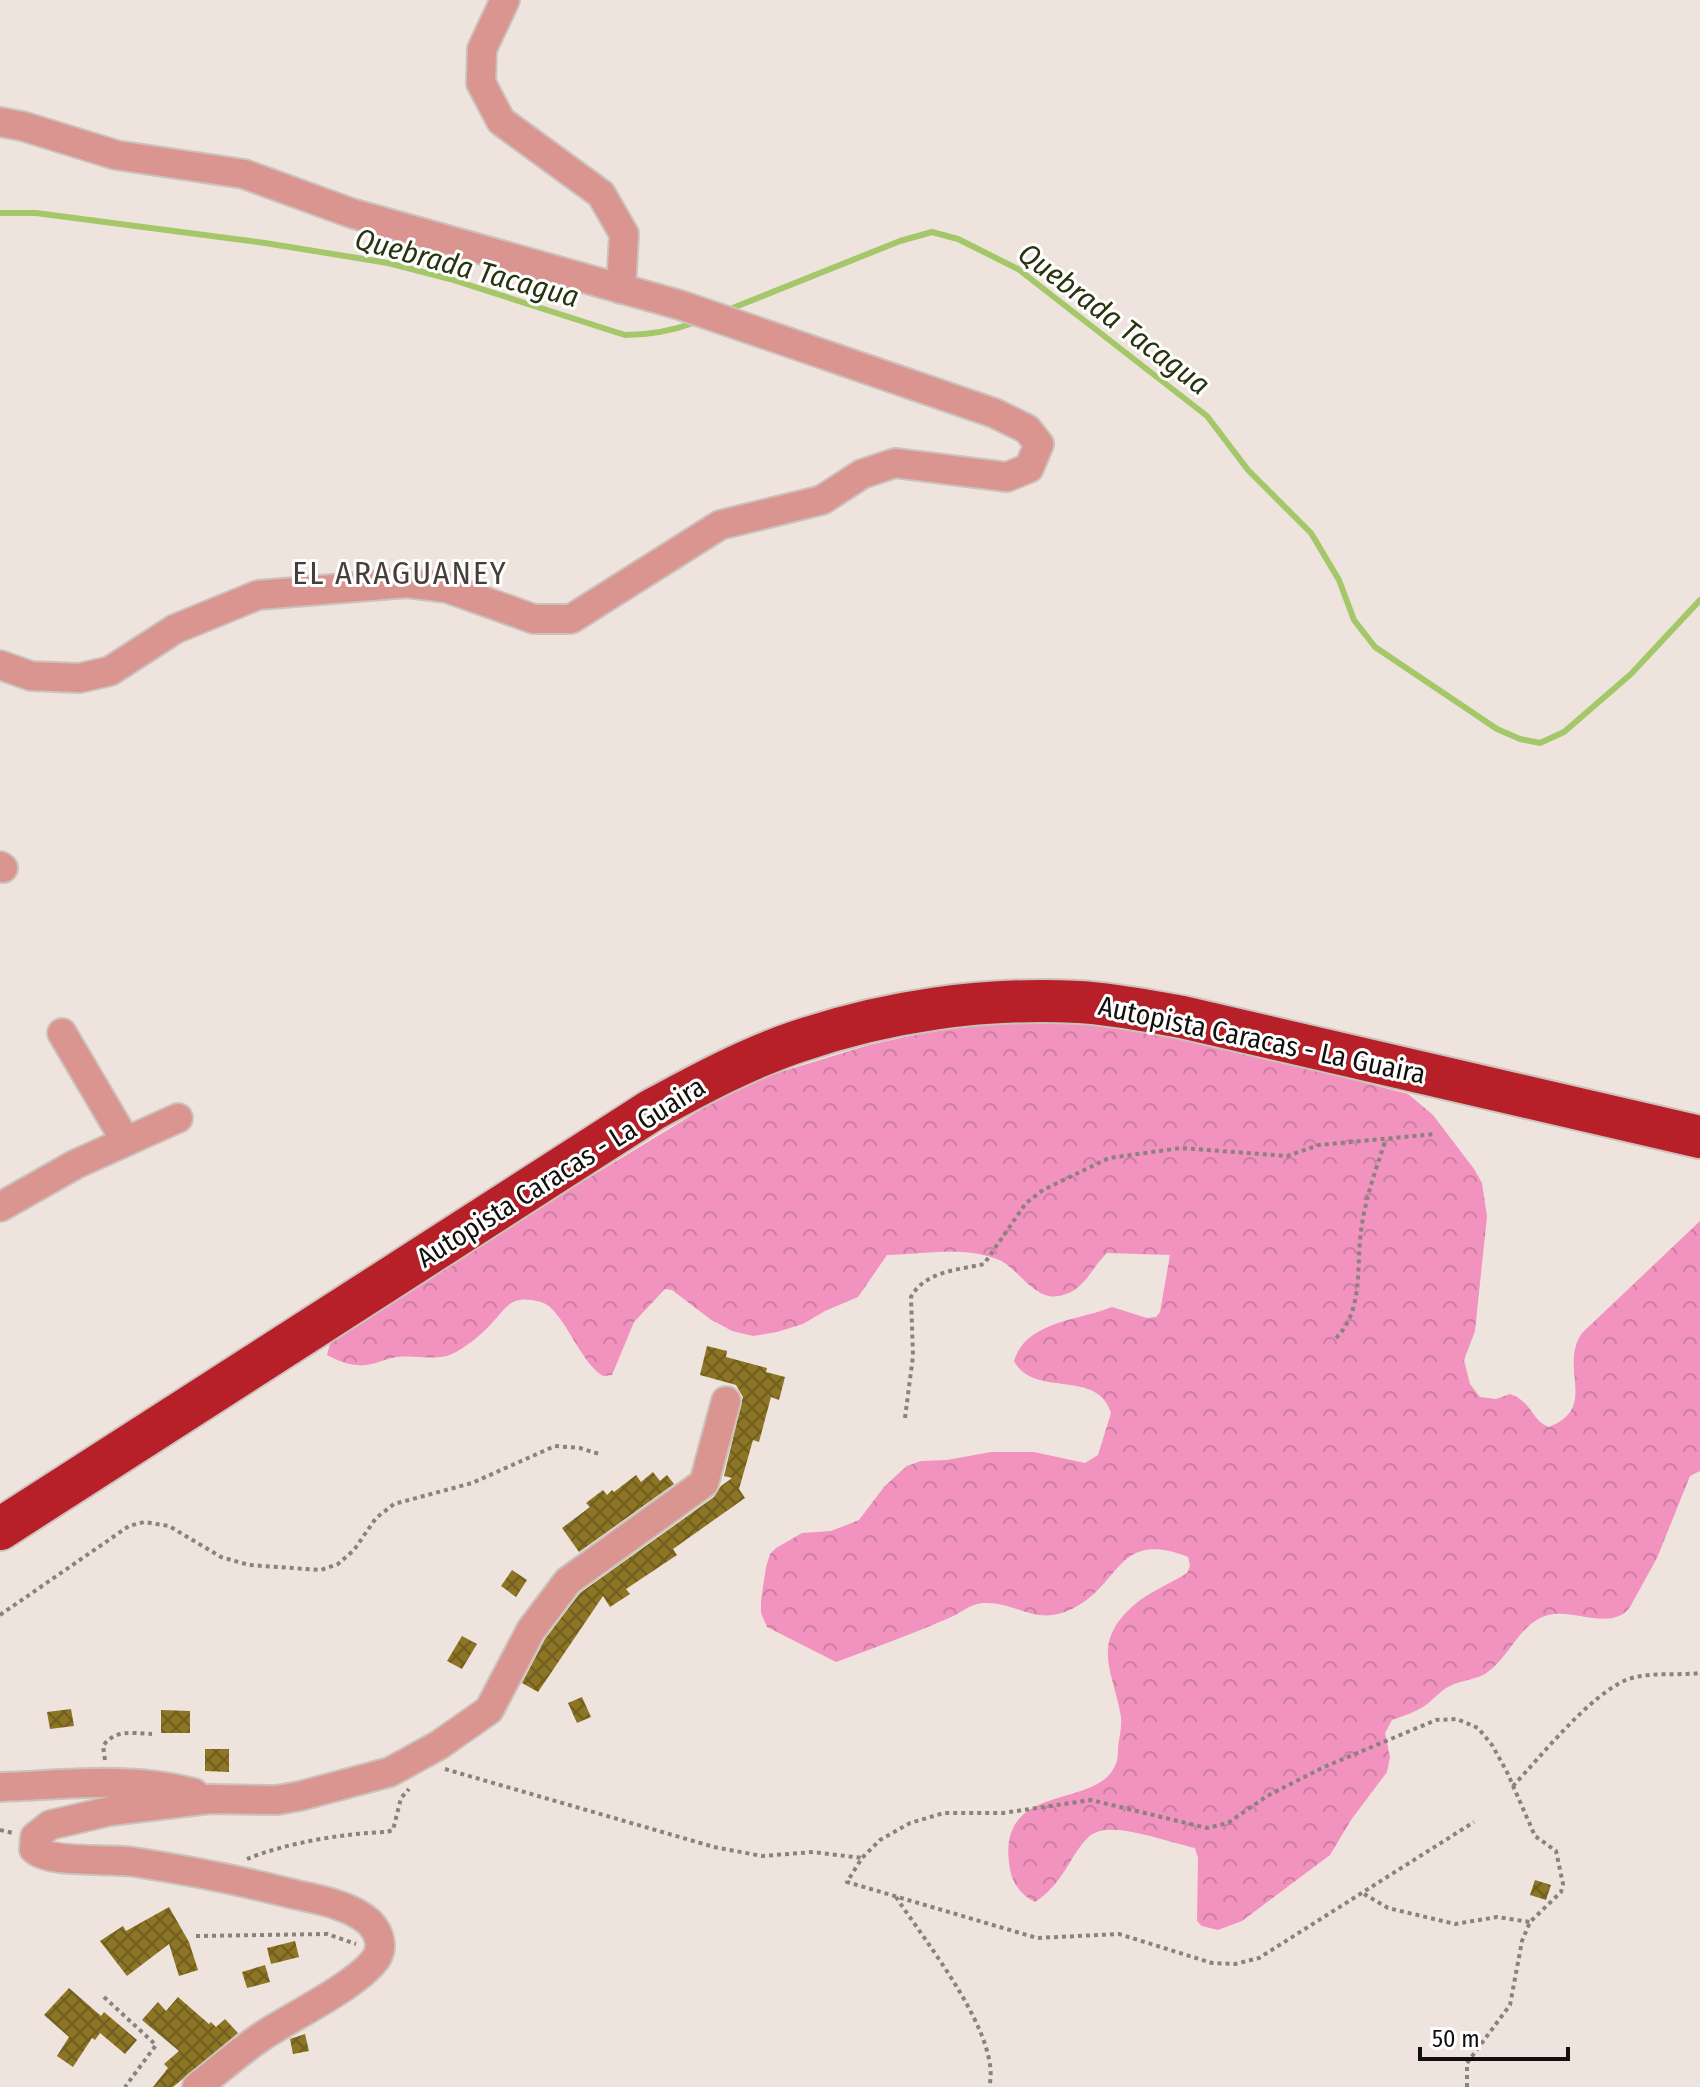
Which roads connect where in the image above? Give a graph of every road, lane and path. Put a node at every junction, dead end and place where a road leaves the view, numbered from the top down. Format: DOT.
graph roads {
  1 [pos="505,0"];
  2 [pos="0,122"];
  3 [pos="621,289"];
  4 [pos="0,665"];
  5 [pos="62,1033"];
  6 [pos="1700,1108"];
  7 [pos="178,1118"];
  8 [pos="1436,1134"];
  9 [pos="1700,1137"];
  10 [pos="1386,1139"];
  11 [pos="125,1140"];
  12 [pos="0,1207"];
  13 [pos="1336,1338"];
  14 [pos="726,1401"];
  15 [pos="905,1418"];
  16 [pos="599,1454"];
  17 [pos="0,1494"];
  18 [pos="0,1529"];
  19 [pos="0,1615"];
  20 [pos="1700,1673"];
  21 [pos="152,1734"];
  22 [pos="411,1764"];
  23 [pos="114,1766"];
  24 [pos="1513,1786"];
  25 [pos="0,1787"];
  26 [pos="210,1799"];
  27 [pos="1474,1822"];
  28 [pos="862,1858"];
  29 [pos="213,1875"];
  30 [pos="1364,1894"];
  31 [pos="895,1895"];
  32 [pos="1530,1922"];
  33 [pos="196,1936"];
  34 [pos="373,1962"];
  35 [pos="104,1997"];
  36 [pos="125,2087"];
  37 [pos="197,2087"];
  38 [pos="989,2087"];
  39 [pos="1467,2087"];
  1 -- 3 [label="street"];
  2 -- 3 [label="street"];
  3 -- 4 [label="street"];
  5 -- 11 [label="street"];
  6 -- 17 [label="highway, Autopista Caracas - La Guaira"];
  7 -- 11 [label="street"];
  8 -- 10 [label="path"];
  9 -- 18 [label="highway, Autopista Caracas - La Guaira"];
  10 -- 13 [label="path"];
  10 -- 15 [label="path"];
  11 -- 12 [label="street"];
  14 -- 22 [label="street"];
  16 -- 19 [label="path"];
  20 -- 24 [label="path"];
  21 -- 23 [label="path"];
  22 -- 26 [label="street"];
  22 -- 28 [label="path"];
  22 -- 29 [label="path"];
  24 -- 28 [label="path"];
  24 -- 32 [label="path"];
  25 -- 26 [label="street"];
  26 -- 29 [label="street"];
  27 -- 30 [label="path"];
  28 -- 31 [label="path"];
  29 -- 34 [label="street"];
  30 -- 31 [label="path"];
  30 -- 32 [label="path"];
  31 -- 38 [label="path"];
  32 -- 39 [label="path"];
  33 -- 34 [label="path"];
  34 -- 37 [label="street"];
  35 -- 36 [label="path"];
}
